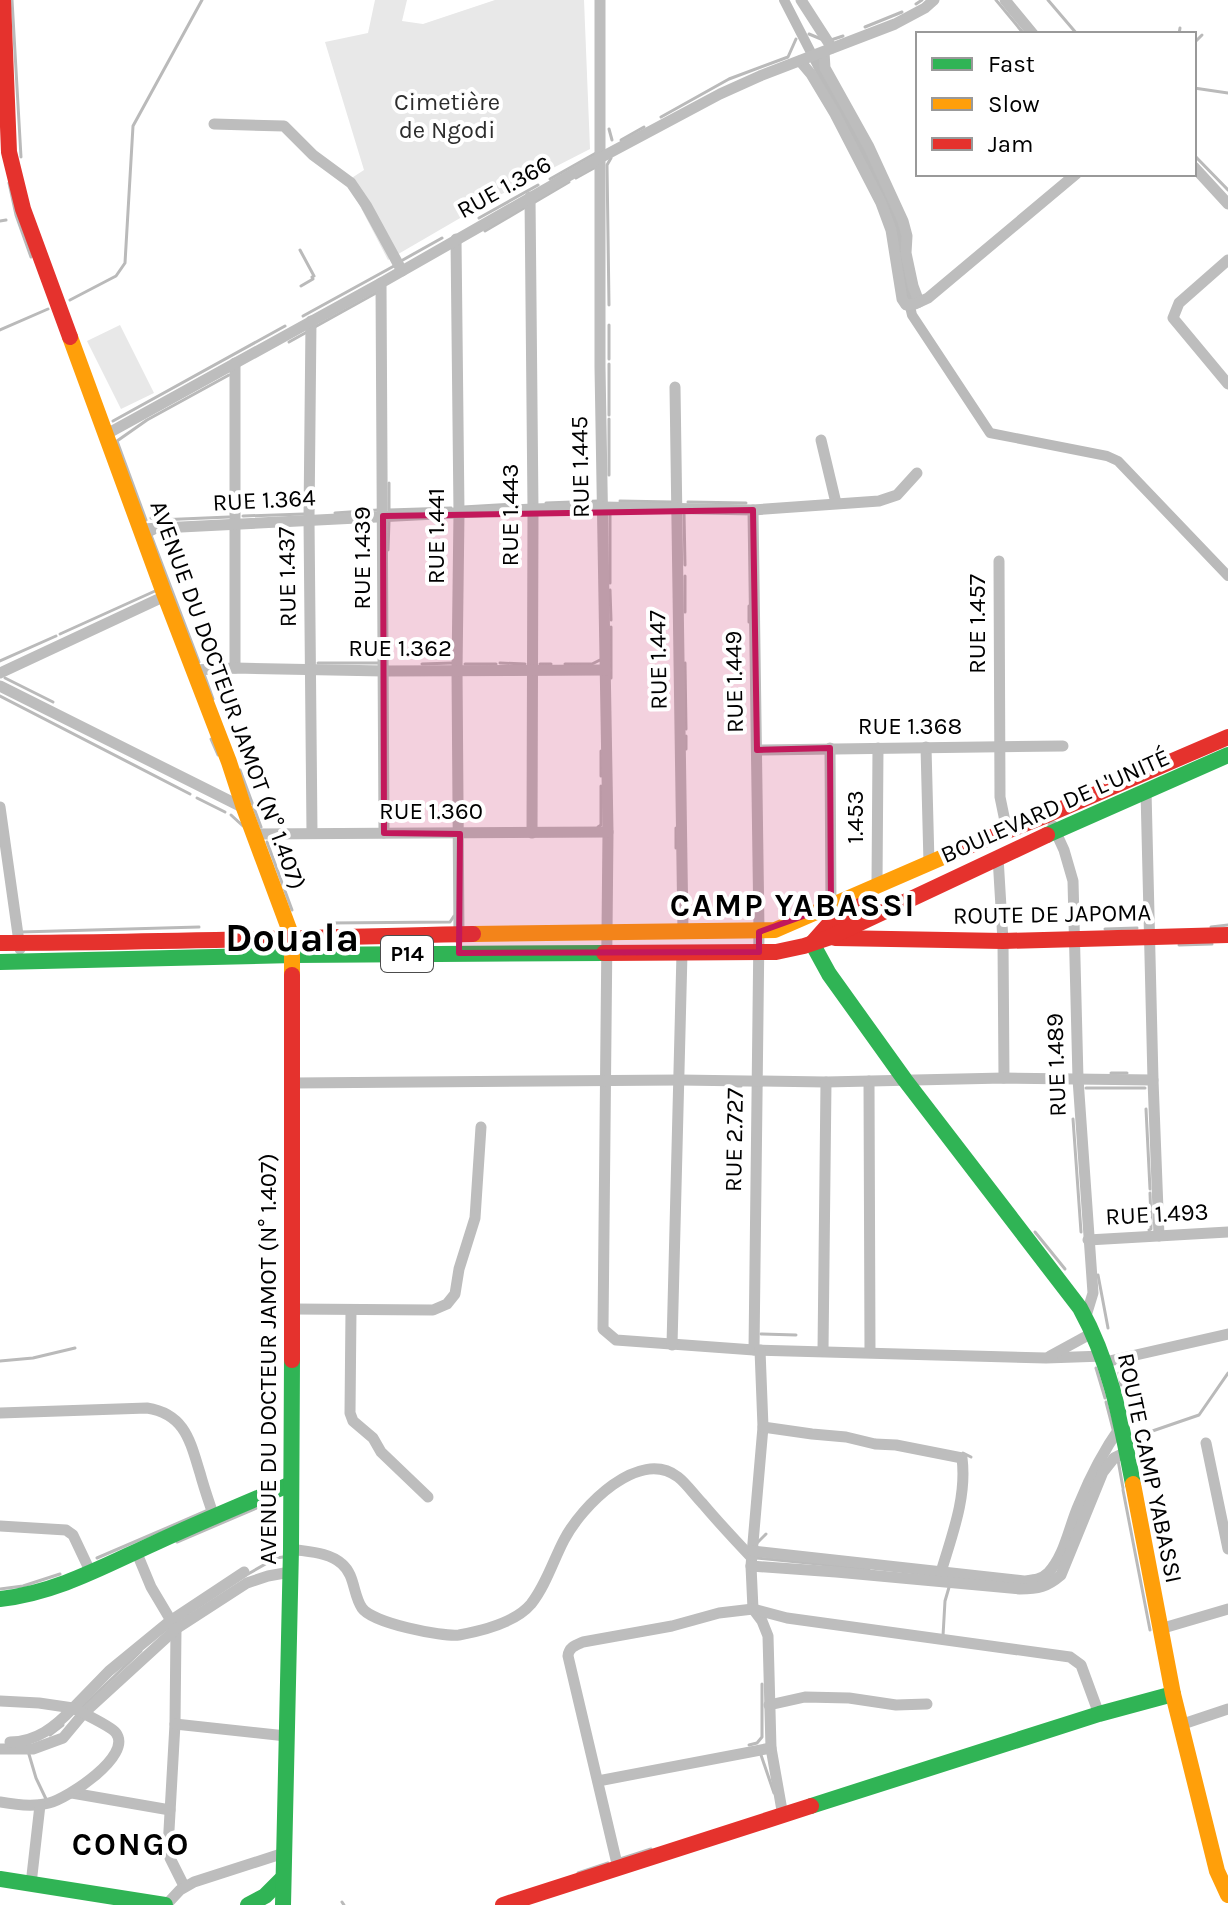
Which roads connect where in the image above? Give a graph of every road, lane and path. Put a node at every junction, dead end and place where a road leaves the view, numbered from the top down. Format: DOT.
graph roads {
  1 [pos="3,0"];
  2 [pos="600,0"];
  3 [pos="801,0"];
  4 [pos="934,0"];
  5 [pos="1005,0"];
  6 [pos="1031,32"];
  7 [pos="828,50"];
  8 [pos="800,61"];
  9 [pos="214,124"];
  10 [pos="600,158"];
  11 [pos="1196,169"];
  12 [pos="1074,176"];
  13 [pos="530,197"];
  14 [pos="1228,204"];
  15 [pos="456,239"];
  16 [pos="1228,260"];
  17 [pos="402,271"];
  18 [pos="381,283"];
  19 [pos="913,304"];
  20 [pos="311,321"];
  21 [pos="235,363"];
  22 [pos="1228,384"];
  23 [pos="675,387"];
  24 [pos="105,435"];
  25 [pos="821,440"];
  26 [pos="917,473"];
  27 [pos="836,503"];
  28 [pos="603,507"];
  29 [pos="533,509"];
  30 [pos="678,510"];
  31 [pos="753,510"];
  32 [pos="459,513"];
  33 [pos="383,516"];
  34 [pos="309,519"];
  35 [pos="236,523"];
  36 [pos="141,529"];
  37 [pos="999,561"];
  38 [pos="165,596"];
  39 [pos="235,668"];
  40 [pos="310,669"];
  41 [pos="194,670"];
  42 [pos="457,670"];
  43 [pos="533,670"];
  44 [pos="606,670"];
  45 [pos="384,671"];
  46 [pos="0,673"];
  47 [pos="0,686"];
  48 [pos="1228,737"];
  49 [pos="1063,746"];
  50 [pos="926,747"];
  51 [pos="1000,747"];
  52 [pos="830,748"];
  53 [pos="878,748"];
  54 [pos="757,750"];
  55 [pos="1228,755"];
  56 [pos="1146,791"];
  57 [pos="0,807"];
  58 [pos="244,808"];
  59 [pos="1047,815"];
  60 [pos="1007,831"];
  61 [pos="1056,831"];
  62 [pos="608,832"];
  63 [pos="312,833"];
  64 [pos="384,833"];
  65 [pos="532,833"];
  66 [pos="254,834"];
  67 [pos="460,834"];
  68 [pos="998,857"];
  69 [pos="929,863"];
  70 [pos="877,885"];
  71 [pos="831,906"];
  72 [pos="759,930"];
  73 [pos="607,932"];
  74 [pos="683,932"];
  75 [pos="1228,935"];
  76 [pos="292,937"];
  77 [pos="1149,937"];
  78 [pos="1074,939"];
  79 [pos="820,940"];
  80 [pos="1003,941"];
  81 [pos="19,942"];
  82 [pos="458,942"];
  83 [pos="0,943"];
  84 [pos="606,952"];
  85 [pos="759,952"];
  86 [pos="682,953"];
  87 [pos="294,955"];
  88 [pos="0,962"];
  89 [pos="22,962"];
  90 [pos="1004,1078"];
  91 [pos="1078,1079"];
  92 [pos="680,1080"];
  93 [pos="905,1080"];
  94 [pos="1153,1080"];
  95 [pos="606,1081"];
  96 [pos="757,1081"];
  97 [pos="869,1081"];
  98 [pos="826,1082"];
  99 [pos="294,1083"];
  100 [pos="481,1127"];
  101 [pos="1228,1232"];
  102 [pos="1159,1236"];
  103 [pos="1088,1240"];
  104 [pos="293,1309"];
  105 [pos="351,1310"];
  106 [pos="1086,1316"];
  107 [pos="1094,1332"];
  108 [pos="1228,1334"];
  109 [pos="672,1345"];
  110 [pos="757,1350"];
  111 [pos="823,1351"];
  112 [pos="870,1352"];
  113 [pos="1046,1358"];
  114 [pos="1104,1359"];
  115 [pos="0,1413"];
  116 [pos="763,1427"];
  117 [pos="1124,1439"];
  118 [pos="1206,1443"];
  119 [pos="291,1484"];
  120 [pos="428,1497"];
  121 [pos="214,1517"];
  122 [pos="0,1524"];
  123 [pos="1228,1549"];
  124 [pos="136,1551"];
  125 [pos="291,1558"];
  126 [pos="752,1558"];
  127 [pos="244,1572"];
  128 [pos="941,1572"];
  129 [pos="91,1573"];
  130 [pos="0,1599"];
  131 [pos="753,1609"];
  132 [pos="1228,1609"];
  133 [pos="173,1625"];
  134 [pos="1160,1629"];
  135 [pos="1173,1694"];
  136 [pos="0,1701"];
  137 [pos="927,1704"];
  138 [pos="769,1705"];
  139 [pos="1228,1709"];
  140 [pos="78,1711"];
  141 [pos="1099,1714"];
  142 [pos="175,1724"];
  143 [pos="1180,1725"];
  144 [pos="286,1736"];
  145 [pos="0,1742"];
  146 [pos="771,1748"];
  147 [pos="0,1749"];
  148 [pos="598,1781"];
  149 [pos="72,1793"];
  150 [pos="0,1802"];
  151 [pos="40,1805"];
  152 [pos="170,1810"];
  153 [pos="783,1816"];
  154 [pos="284,1853"];
  155 [pos="618,1868"];
  156 [pos="1223,1869"];
  157 [pos="283,1878"];
  158 [pos="0,1879"];
  159 [pos="31,1884"];
  160 [pos="184,1886"];
  161 [pos="1228,1895"];
  162 [pos="166,1905"];
  163 [pos="248,1905"];
  164 [pos="283,1905"];
  165 [pos="503,1905"];
  1 -- 24 [label="main road, AVENUE DU DOCTEUR JAMOT (N° 1.407)"];
  2 -- 10 [label="street, RUE 1.445"];
  3 -- 7 [label="street"];
  4 -- 7 [label="street, RUE 1.366"];
  5 -- 6 [label="street"];
  7 -- 8 [label="street, RUE 1.366"];
  7 -- 19 [label="street"];
  8 -- 10 [label="street, RUE 1.366"];
  8 -- 19 [label="street"];
  9 -- 17 [label="street"];
  10 -- 13 [label="street, RUE 1.366"];
  10 -- 28 [label="street, RUE 1.445"];
  11 -- 14 [label="street"];
  12 -- 19 [label="street"];
  13 -- 15 [label="street, RUE 1.366"];
  13 -- 29 [label="street, RUE 1.443"];
  15 -- 17 [label="street, RUE 1.366"];
  15 -- 32 [label="street, RUE 1.441"];
  16 -- 22 [label="street"];
  17 -- 18 [label="street, RUE 1.366"];
  18 -- 20 [label="street, RUE 1.366"];
  18 -- 33 [label="street, RUE 1.439"];
  20 -- 21 [label="street, RUE 1.366"];
  20 -- 34 [label="street, RUE 1.437"];
  21 -- 24 [label="street, RUE 1.366"];
  21 -- 35 [label="street"];
  23 -- 30 [label="street, RUE 1.447"];
  24 -- 36 [label="main road, AVENUE DU DOCTEUR JAMOT (N° 1.407)"];
  25 -- 27 [label="street"];
  26 -- 27 [label="street"];
  27 -- 31 [label="street"];
  28 -- 29 [label="street, RUE 1.364"];
  28 -- 30 [label="street, RUE 1.364"];
  28 -- 44 [label="street, RUE 1.445"];
  29 -- 32 [label="street, RUE 1.364"];
  29 -- 43 [label="street, RUE 1.443"];
  30 -- 31 [label="street"];
  30 -- 74 [label="street, RUE 1.447"];
  31 -- 54 [label="street, RUE 1.449"];
  32 -- 33 [label="street, RUE 1.364"];
  32 -- 42 [label="street, RUE 1.441"];
  33 -- 34 [label="street, RUE 1.364"];
  33 -- 45 [label="street, RUE 1.439"];
  34 -- 35 [label="street, RUE 1.364"];
  34 -- 40 [label="street, RUE 1.437"];
  35 -- 36 [label="street, RUE 1.364"];
  35 -- 39 [label="street"];
  36 -- 38 [label="main road, AVENUE DU DOCTEUR JAMOT (N° 1.407)"];
  37 -- 51 [label="street, RUE 1.457"];
  38 -- 41 [label="main road, AVENUE DU DOCTEUR JAMOT (N° 1.407)"];
  38 -- 46 [label="street"];
  39 -- 40 [label="street, RUE 1.362"];
  39 -- 41 [label="street, RUE 1.362"];
  40 -- 45 [label="street, RUE 1.362"];
  40 -- 63 [label="street, RUE 1.437"];
  41 -- 58 [label="main road, AVENUE DU DOCTEUR JAMOT (N° 1.407)"];
  42 -- 43 [label="street, RUE 1.362"];
  42 -- 45 [label="street, RUE 1.362"];
  42 -- 67 [label="street, RUE 1.441"];
  43 -- 44 [label="street, RUE 1.362"];
  43 -- 65 [label="street, RUE 1.443"];
  44 -- 62 [label="street, RUE 1.445"];
  45 -- 64 [label="street, RUE 1.439"];
  47 -- 58 [label="street"];
  48 -- 59 [label="main road, BOULEVARD DE L'UNITÉ / P14"];
  49 -- 51 [label="street, RUE 1.368"];
  50 -- 51 [label="street, RUE 1.368"];
  50 -- 53 [label="street, RUE 1.368"];
  50 -- 69 [label="street"];
  51 -- 60 [label="street, RUE 1.457"];
  52 -- 53 [label="street, RUE 1.368"];
  52 -- 54 [label="street, RUE 1.368"];
  52 -- 71 [label="street"];
  53 -- 70 [label="street, 1.453"];
  54 -- 72 [label="street, RUE 1.449"];
  55 -- 56 [label="main road, BOULEVARD DE L'UNITÉ / P14"];
  56 -- 61 [label="main road, BOULEVARD DE L'UNITÉ / P14"];
  56 -- 77 [label="street"];
  57 -- 81 [label="street"];
  58 -- 66 [label="main road, AVENUE DU DOCTEUR JAMOT (N° 1.407)"];
  59 -- 60 [label="main road, BOULEVARD DE L'UNITÉ / P14"];
  59 -- 61 [label="street, RUE 1.489"];
  60 -- 69 [label="main road, BOULEVARD DE L'UNITÉ / P14"];
  60 -- 79 [label="main road"];
  61 -- 68 [label="main road, BOULEVARD DE L'UNITÉ / P14"];
  61 -- 78 [label="street, RUE 1.489"];
  62 -- 65 [label="street, RUE 1.360"];
  62 -- 73 [label="street, RUE 1.445"];
  63 -- 64 [label="street, RUE 1.360"];
  63 -- 66 [label="street, RUE 1.360"];
  64 -- 67 [label="street, RUE 1.360"];
  65 -- 67 [label="street, RUE 1.360"];
  66 -- 76 [label="main road, AVENUE DU DOCTEUR JAMOT (N° 1.407)"];
  67 -- 82 [label="street, RUE 1.441"];
  68 -- 79 [label="main road, BOULEVARD DE L'UNITÉ / P14"];
  68 -- 80 [label="street"];
  69 -- 70 [label="main road, BOULEVARD DE L'UNITÉ / P14"];
  70 -- 71 [label="main road, BOULEVARD DE L'UNITÉ / P14"];
  71 -- 72 [label="main road, BOULEVARD DE L'UNITÉ / P14"];
  72 -- 74 [label="main road, BOULEVARD DE L'UNITÉ / P14"];
  72 -- 85 [label="street, RUE 2.727"];
  73 -- 74 [label="main road, BOULEVARD DE L'UNITÉ / P14"];
  73 -- 82 [label="main road, BOULEVARD DE L'UNITÉ / P14"];
  73 -- 84 [label="street, RUE 1.445"];
  75 -- 77 [label="main road, ROUTE DE JAPOMA"];
  76 -- 81 [label="main road, BOULEVARD DE L'UNITÉ / P14"];
  76 -- 82 [label="main road, BOULEVARD DE L'UNITÉ / P14"];
  76 -- 87 [label="main road, AVENUE DU DOCTEUR JAMOT (N° 1.407)"];
  77 -- 78 [label="main road, ROUTE DE JAPOMA"];
  77 -- 94 [label="street"];
  78 -- 80 [label="main road, ROUTE DE JAPOMA"];
  78 -- 91 [label="street, RUE 1.489"];
  79 -- 80 [label="main road, ROUTE DE JAPOMA"];
  79 -- 85 [label="main road, BOULEVARD DE L'UNITÉ / P14"];
  79 -- 93 [label="main road, ROUTE CAMP YABASSI"];
  80 -- 90 [label="street"];
  81 -- 83 [label="main road, BOULEVARD DE L'UNITÉ / P14"];
  81 -- 89 [label="street"];
  82 -- 82 [label="street"];
  82 -- 84 [label="main road, BOULEVARD DE L'UNITÉ / P14"];
  82 -- 87 [label="main road, BOULEVARD DE L'UNITÉ / P14"];
  84 -- 86 [label="main road, BOULEVARD DE L'UNITÉ / P14"];
  84 -- 95 [label="street, RUE 1.445"];
  85 -- 86 [label="main road, BOULEVARD DE L'UNITÉ / P14"];
  85 -- 96 [label="street, RUE 2.727"];
  86 -- 92 [label="street"];
  87 -- 89 [label="main road, BOULEVARD DE L'UNITÉ / P14"];
  87 -- 99 [label="main road, AVENUE DU DOCTEUR JAMOT (N° 1.407)"];
  88 -- 89 [label="main road, BOULEVARD DE L'UNITÉ / P14"];
  90 -- 91 [label="street"];
  90 -- 93 [label="street"];
  91 -- 94 [label="street"];
  91 -- 103 [label="street, RUE 1.489"];
  92 -- 95 [label="street"];
  92 -- 96 [label="street"];
  92 -- 109 [label="street"];
  93 -- 97 [label="street"];
  93 -- 106 [label="main road, ROUTE CAMP YABASSI"];
  94 -- 102 [label="street"];
  95 -- 99 [label="street"];
  95 -- 109 [label="street, RUE 1.445"];
  96 -- 98 [label="street"];
  96 -- 110 [label="street, RUE 2.727"];
  97 -- 98 [label="street"];
  97 -- 112 [label="street"];
  98 -- 111 [label="street"];
  99 -- 104 [label="main road, AVENUE DU DOCTEUR JAMOT (N° 1.407)"];
  100 -- 105 [label="street"];
  101 -- 102 [label="street, RUE 1.493"];
  102 -- 103 [label="street, RUE 1.493"];
  103 -- 106 [label="street, RUE 1.489"];
  104 -- 105 [label="street"];
  104 -- 119 [label="main road, AVENUE DU DOCTEUR JAMOT (N° 1.407)"];
  105 -- 120 [label="street"];
  106 -- 107 [label="main road, ROUTE CAMP YABASSI"];
  107 -- 113 [label="street"];
  107 -- 114 [label="main road, ROUTE CAMP YABASSI"];
  108 -- 114 [label="street"];
  109 -- 110 [label="street"];
  110 -- 111 [label="street"];
  110 -- 116 [label="street, RUE 2.727"];
  111 -- 112 [label="street"];
  112 -- 113 [label="street"];
  113 -- 114 [label="street"];
  114 -- 117 [label="main road, ROUTE CAMP YABASSI"];
  115 -- 121 [label="street"];
  116 -- 126 [label="street, RUE 2.727"];
  116 -- 128 [label="street"];
  117 -- 126 [label="street"];
  117 -- 128 [label="street"];
  117 -- 134 [label="main road, ROUTE CAMP YABASSI"];
  118 -- 123 [label="street"];
  119 -- 121 [label="main road"];
  119 -- 125 [label="main road, AVENUE DU DOCTEUR JAMOT (N° 1.407)"];
  121 -- 124 [label="main road"];
  122 -- 129 [label="street"];
  124 -- 129 [label="main road"];
  124 -- 133 [label="street"];
  125 -- 126 [label="street"];
  125 -- 133 [label="street"];
  125 -- 144 [label="main road, AVENUE DU DOCTEUR JAMOT (N° 1.407)"];
  126 -- 128 [label="street"];
  126 -- 131 [label="street, RUE 2.727"];
  127 -- 133 [label="street"];
  129 -- 130 [label="main road"];
  131 -- 138 [label="street"];
  131 -- 141 [label="street"];
  131 -- 148 [label="street"];
  132 -- 134 [label="street"];
  133 -- 140 [label="street"];
  133 -- 142 [label="street"];
  134 -- 135 [label="main road, ROUTE CAMP YABASSI"];
  135 -- 141 [label="main road"];
  135 -- 143 [label="main road, ROUTE CAMP YABASSI"];
  136 -- 140 [label="street"];
  137 -- 138 [label="street"];
  138 -- 146 [label="street"];
  139 -- 143 [label="street"];
  140 -- 145 [label="street"];
  140 -- 147 [label="street"];
  140 -- 149 [label="street"];
  141 -- 153 [label="main road"];
  142 -- 144 [label="street"];
  142 -- 152 [label="street"];
  143 -- 156 [label="main road, ROUTE CAMP YABASSI"];
  144 -- 154 [label="main road, AVENUE DU DOCTEUR JAMOT (N° 1.407)"];
  146 -- 148 [label="street"];
  146 -- 153 [label="street"];
  148 -- 155 [label="street"];
  149 -- 151 [label="street"];
  149 -- 152 [label="street"];
  150 -- 151 [label="street"];
  151 -- 159 [label="street"];
  152 -- 160 [label="street"];
  153 -- 155 [label="main road"];
  154 -- 157 [label="main road, AVENUE DU DOCTEUR JAMOT (N° 1.407)"];
  154 -- 160 [label="street"];
  155 -- 165 [label="main road"];
  156 -- 161 [label="main road, ROUTE CAMP YABASSI"];
  157 -- 163 [label="main road"];
  157 -- 164 [label="main road, AVENUE DU DOCTEUR JAMOT (N° 1.407)"];
  158 -- 159 [label="main road"];
  159 -- 162 [label="main road"];
  160 -- 162 [label="street"];
}
